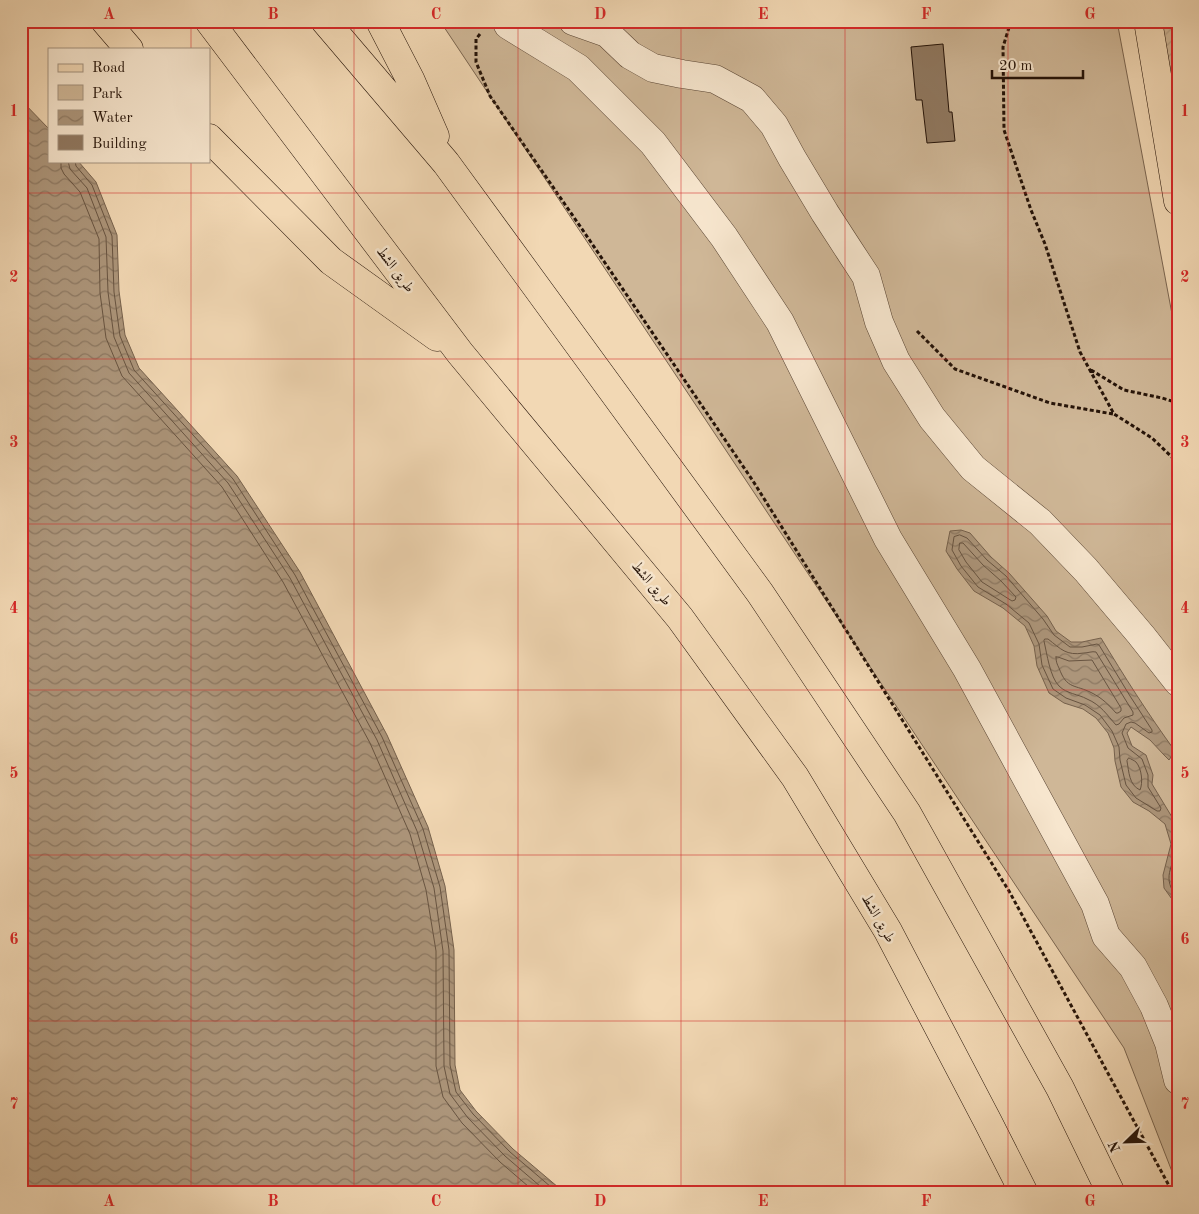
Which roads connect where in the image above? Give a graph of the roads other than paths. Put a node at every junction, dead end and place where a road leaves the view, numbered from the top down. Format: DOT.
graph roads {
  1 [pos="106,21"];
  2 [pos="209,21"];
  3 [pos="325,21"];
  4 [pos="380,21"];
  5 [pos="572,21"];
  6 [pos="1148,21"];
  7 [pos="513,23"];
  8 [pos="128,48"];
  9 [pos="210,139"];
  10 [pos="446,163"];
  11 [pos="1178,201"];
  12 [pos="460,353"];
  13 [pos="1178,682"];
  14 [pos="1178,1080"];
  15 [pos="1024,1193"];
  16 [pos="1111,1193"];
  1 -- 8 [label="main road"];
  2 -- 12 [label="main road, طريق الشط"];
  3 -- 10 [label="main road"];
  4 -- 10 [label="main road"];
  5 -- 13 [label="street"];
  6 -- 11 [label="main road"];
  7 -- 14 [label="street"];
  9 -- 12 [label="main road"];
  10 -- 16 [label="main road"];
  12 -- 15 [label="main road, طريق الشط"];
}
